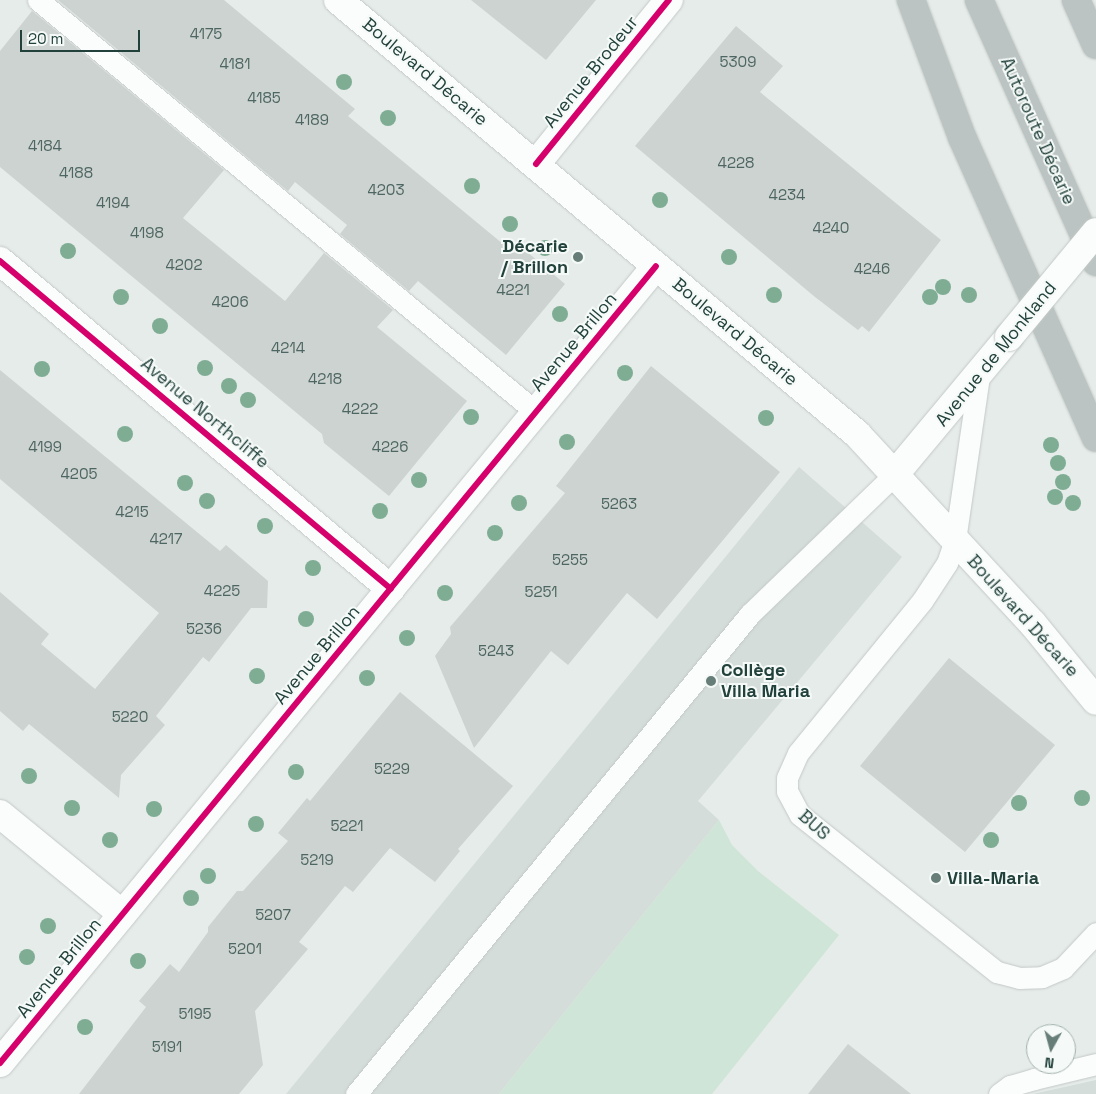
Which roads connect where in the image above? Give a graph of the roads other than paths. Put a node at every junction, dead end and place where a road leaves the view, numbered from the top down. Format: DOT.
graph roads {
  1 [pos="38,0"];
  2 [pos="338,0"];
  3 [pos="669,0"];
  4 [pos="911,0"];
  5 [pos="979,0"];
  6 [pos="1076,0"];
  7 [pos="1096,45"];
  8 [pos="536,164"];
  9 [pos="1096,232"];
  10 [pos="0,261"];
  11 [pos="1096,262"];
  12 [pos="656,266"];
  13 [pos="979,376"];
  14 [pos="536,412"];
  15 [pos="1096,438"];
  16 [pos="895,474"];
  17 [pos="955,540"];
  18 [pos="391,589"];
  19 [pos="1096,701"];
  20 [pos="0,814"];
  21 [pos="122,914"];
  22 [pos="1096,933"];
  23 [pos="0,1063"];
  24 [pos="1096,1064"];
  25 [pos="356,1094"];
  26 [pos="999,1094"];
  1 -- 14 [label="lane"];
  2 -- 8 [label="street, Boulevard Décarie"];
  3 -- 8 [label="street, Avenue Brodeur"];
  4 -- 15 [label="highway"];
  5 -- 11 [label="highway, Autoroute Décarie"];
  6 -- 7 [label="highway"];
  8 -- 12 [label="street, Boulevard Décarie"];
  9 -- 13 [label="street, Avenue de Monkland, bridge"];
  10 -- 18 [label="street, Avenue Northcliffe"];
  12 -- 14 [label="street, Avenue Brillon"];
  12 -- 16 [label="street, Boulevard Décarie"];
  13 -- 16 [label="street, Avenue de Monkland"];
  13 -- 17 [label="lane, BUS"];
  14 -- 18 [label="street, Avenue Brillon"];
  16 -- 17 [label="street, Boulevard Décarie"];
  16 -- 25 [label="lane"];
  17 -- 19 [label="street, Boulevard Décarie"];
  17 -- 22 [label="lane, BUS"];
  18 -- 21 [label="street, Avenue Brillon"];
  20 -- 21 [label="street"];
  21 -- 23 [label="street, Avenue Brillon"];
  24 -- 26 [label="lane"];
}
